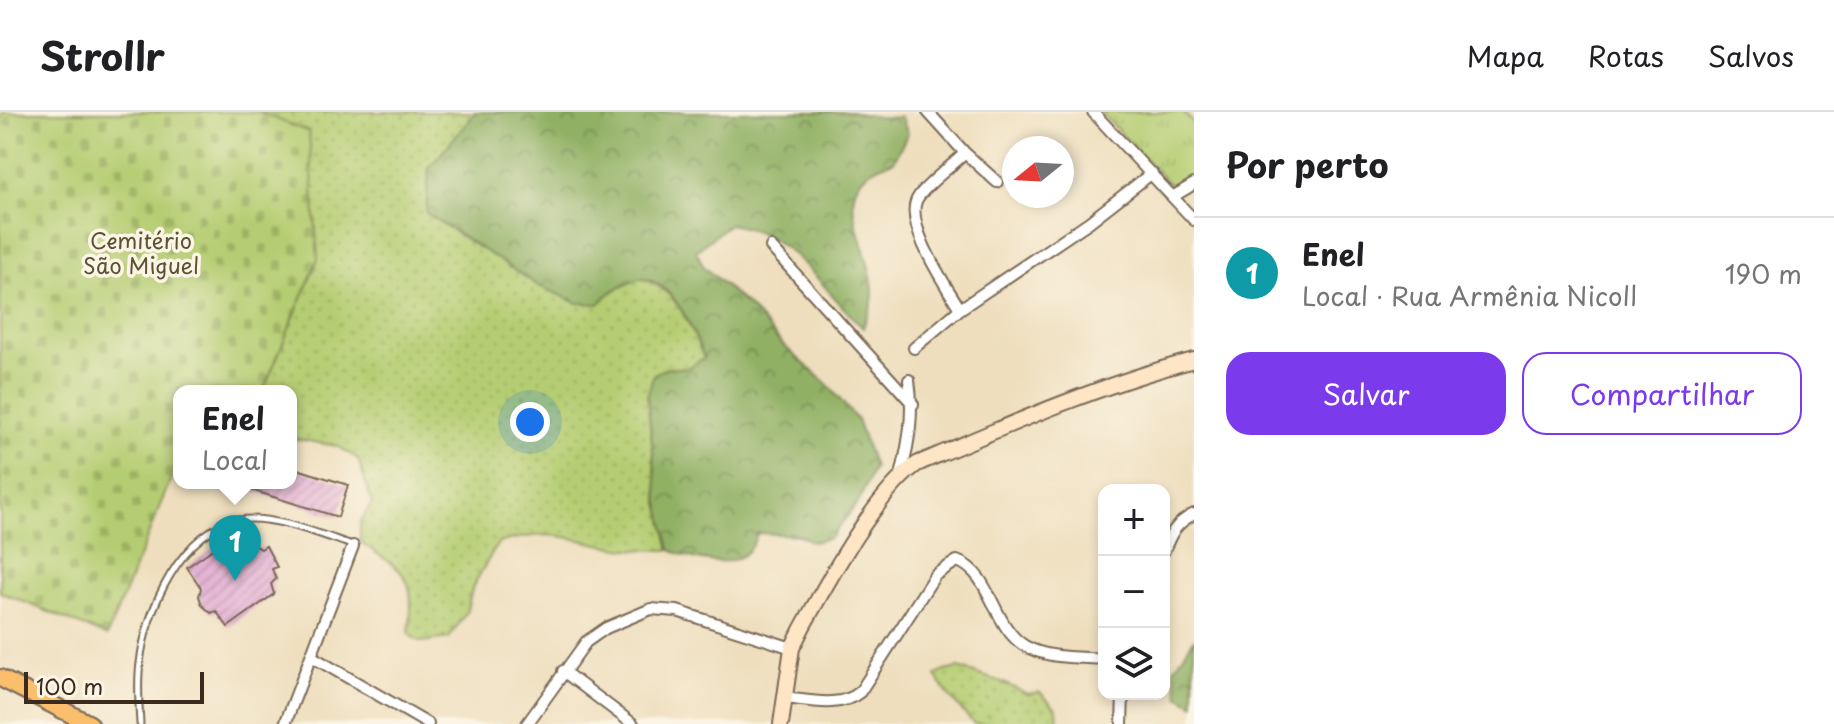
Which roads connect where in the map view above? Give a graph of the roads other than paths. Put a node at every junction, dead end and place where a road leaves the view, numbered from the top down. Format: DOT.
graph roads {
  1 [pos="928,112"];
  2 [pos="1093,112"];
  3 [pos="965,153"];
  4 [pos="1152,173"];
  5 [pos="997,182"];
  6 [pos="1194,184"];
  7 [pos="1174,196"];
  8 [pos="1194,220"];
  9 [pos="771,247"];
  10 [pos="960,309"];
  11 [pos="914,348"];
  12 [pos="1194,360"];
  13 [pos="909,380"];
  14 [pos="913,404"];
  15 [pos="901,476"];
  16 [pos="1194,514"];
  17 [pos="1170,537"];
  18 [pos="353,546"];
  19 [pos="792,648"];
  20 [pos="311,656"];
  21 [pos="1098,658"];
  22 [pos="563,671"];
  23 [pos="0,678"];
  24 [pos="784,698"];
  25 [pos="1123,700"];
  26 [pos="90,724"];
  27 [pos="140,724"];
  28 [pos="285,724"];
  29 [pos="428,724"];
  30 [pos="527,724"];
  31 [pos="633,724"];
  32 [pos="781,724"];
  33 [pos="1122,724"];
  1 -- 3 [label="street"];
  2 -- 4 [label="street"];
  3 -- 5 [label="street"];
  3 -- 10 [label="street"];
  4 -- 7 [label="street"];
  4 -- 10 [label="street"];
  6 -- 7 [label="street"];
  7 -- 8 [label="street"];
  9 -- 14 [label="street"];
  10 -- 11 [label="street"];
  12 -- 15 [label="street"];
  13 -- 14 [label="street"];
  14 -- 15 [label="street"];
  15 -- 19 [label="street"];
  16 -- 17 [label="street"];
  18 -- 20 [label="street"];
  18 -- 27 [label="lane"];
  19 -- 22 [label="street"];
  19 -- 24 [label="street"];
  20 -- 28 [label="street"];
  20 -- 29 [label="street"];
  21 -- 24 [label="street"];
  22 -- 30 [label="street"];
  22 -- 31 [label="street"];
  23 -- 26 [label="main road"];
  24 -- 32 [label="street"];
  25 -- 33 [label="street"];
}
